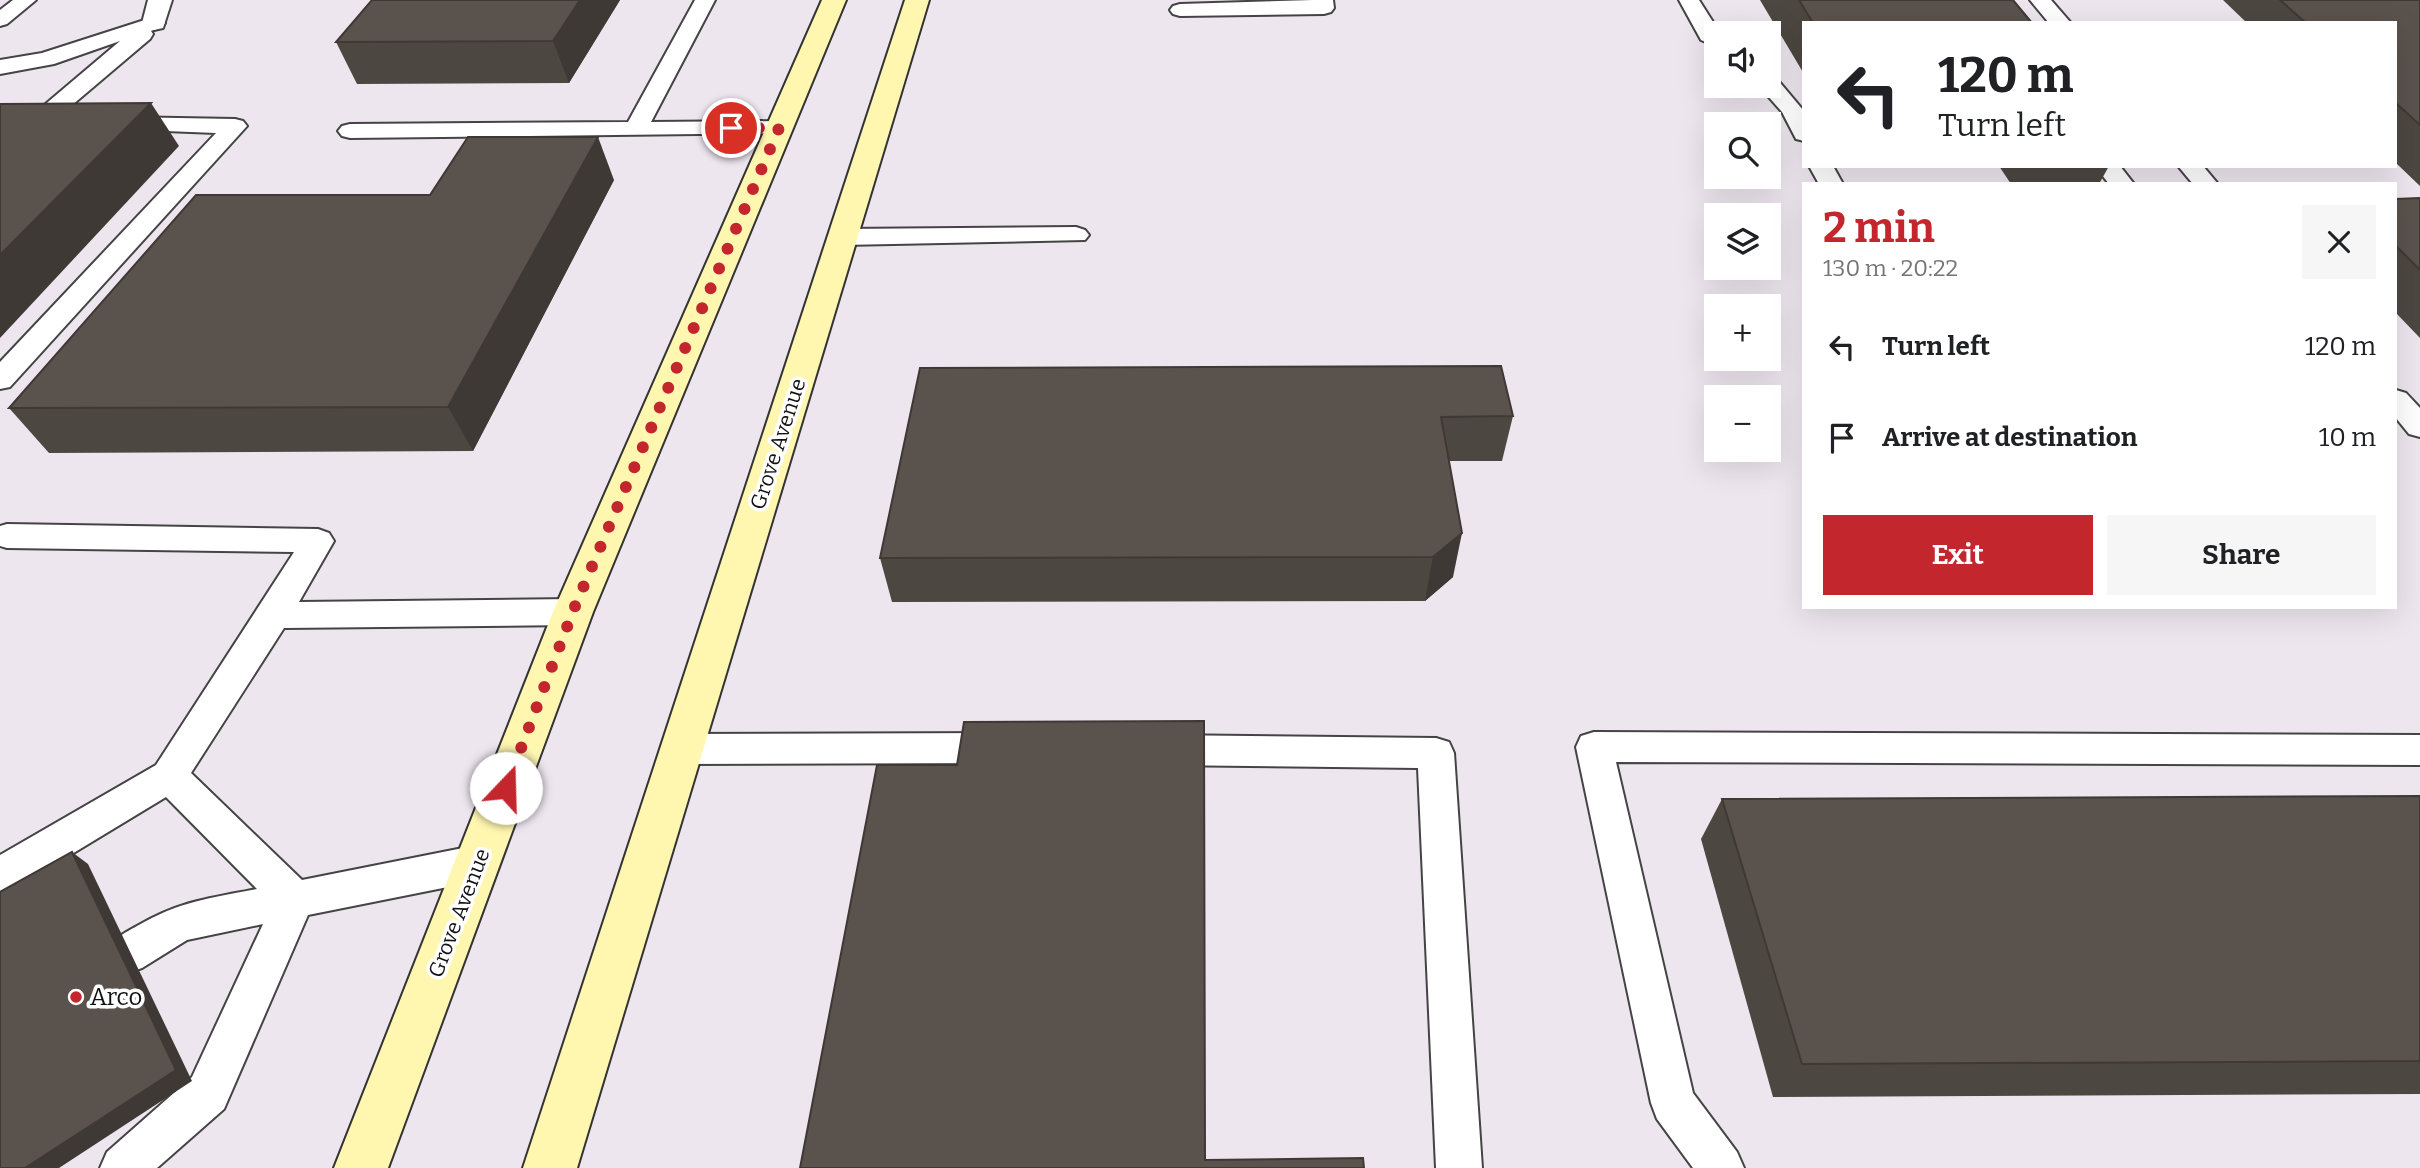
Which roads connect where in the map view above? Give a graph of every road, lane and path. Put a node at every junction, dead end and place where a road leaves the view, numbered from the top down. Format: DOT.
graph roads {
  1 [pos="26,0"];
  2 [pos="705,0"];
  3 [pos="834,0"];
  4 [pos="918,0"];
  5 [pos="1323,0"];
  6 [pos="1689,0"];
  7 [pos="2040,0"];
  8 [pos="1180,10"];
  9 [pos="157,11"];
  10 [pos="0,20"];
  11 [pos="2059,21"];
  12 [pos="1704,26"];
  13 [pos="0,67"];
  14 [pos="1781,98"];
  15 [pos="76,124"];
  16 [pos="103,124"];
  17 [pos="779,128"];
  18 [pos="636,129"];
  19 [pos="1802,130"];
  20 [pos="350,131"];
  21 [pos="2109,168"];
  22 [pos="2192,168"];
  23 [pos="2120,182"];
  24 [pos="2204,182"];
  25 [pos="1076,235"];
  26 [pos="843,237"];
  27 [pos="0,380"];
  28 [pos="2397,401"];
  29 [pos="2420,427"];
  30 [pos="7,536"];
  31 [pos="573,611"];
  32 [pos="275,615"];
  33 [pos="1045,748"];
  34 [pos="1128,749"];
  35 [pos="681,750"];
  36 [pos="2420,750"];
  37 [pos="169,776"];
  38 [pos="478,863"];
  39 [pos="0,876"];
  40 [pos="295,900"];
  41 [pos="127,954"];
  42 [pos="123,1168"];
  43 [pos="361,1168"];
  44 [pos="550,1168"];
  45 [pos="1459,1168"];
  46 [pos="1721,1168"];
  1 -- 10 [label="lane"];
  2 -- 18 [label="lane"];
  3 -- 17 [label="main road, Grove Avenue"];
  4 -- 26 [label="main road, Grove Avenue"];
  5 -- 8 [label="lane"];
  6 -- 12 [label="lane"];
  7 -- 11 [label="lane"];
  9 -- 13 [label="lane"];
  9 -- 15 [label="lane"];
  14 -- 19 [label="lane"];
  16 -- 27 [label="lane"];
  17 -- 18 [label="lane"];
  17 -- 31 [label="main road, Grove Avenue"];
  18 -- 20 [label="lane"];
  21 -- 23 [label="lane"];
  22 -- 24 [label="lane"];
  25 -- 26 [label="lane"];
  26 -- 35 [label="main road, Grove Avenue"];
  28 -- 29 [label="lane"];
  30 -- 32 [label="lane"];
  31 -- 32 [label="lane"];
  31 -- 38 [label="main road, Grove Avenue"];
  32 -- 37 [label="lane"];
  33 -- 35 [label="lane"];
  34 -- 45 [label="lane"];
  35 -- 44 [label="main road, Grove Avenue"];
  36 -- 46 [label="lane"];
  37 -- 39 [label="lane"];
  37 -- 40 [label="lane"];
  38 -- 40 [label="lane"];
  38 -- 43 [label="main road, Grove Avenue"];
  40 -- 41 [label="lane"];
  40 -- 42 [label="lane"];
}
